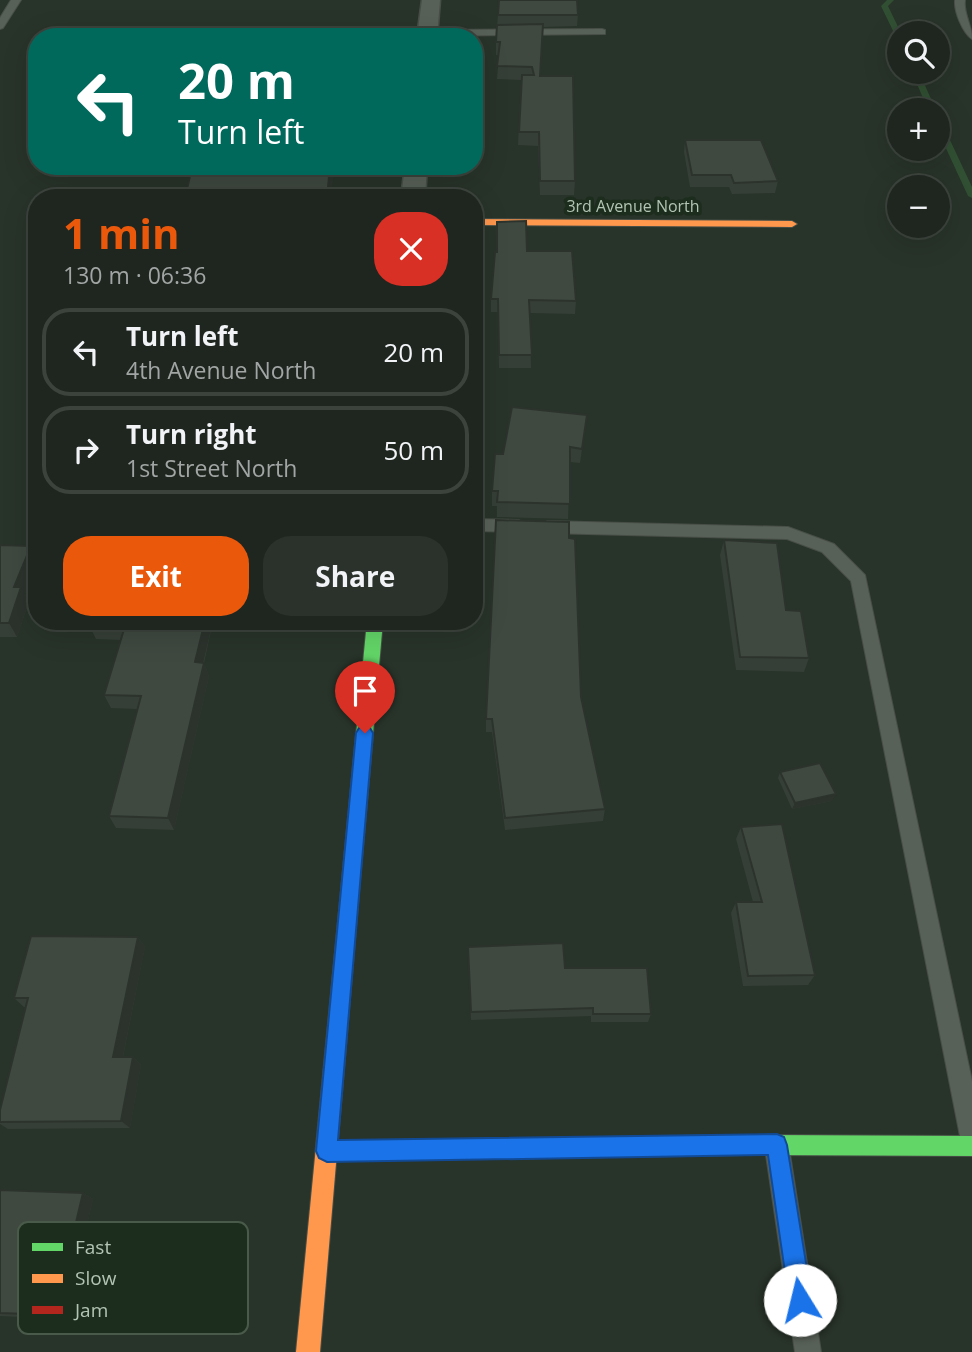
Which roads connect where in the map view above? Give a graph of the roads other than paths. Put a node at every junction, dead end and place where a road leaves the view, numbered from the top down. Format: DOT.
graph roads {
  1 [pos="16,0"];
  2 [pos="431,0"];
  3 [pos="960,0"];
  4 [pos="0,26"];
  5 [pos="429,28"];
  6 [pos="602,32"];
  7 [pos="483,34"];
  8 [pos="972,36"];
  9 [pos="483,222"];
  10 [pos="792,225"];
  11 [pos="483,525"];
  12 [pos="374,630"];
  13 [pos="972,1136"];
  14 [pos="777,1145"];
  15 [pos="972,1146"];
  16 [pos="327,1151"];
  17 [pos="309,1352"];
  18 [pos="808,1352"];
  1 -- 4 [label="lane"];
  2 -- 5 [label="street"];
  3 -- 8 [label="lane"];
  6 -- 7 [label="lane"];
  9 -- 10 [label="street, 3rd Avenue North"];
  11 -- 13 [label="lane"];
  12 -- 16 [label="street"];
  14 -- 15 [label="street"];
  14 -- 16 [label="street"];
  14 -- 18 [label="lane"];
  16 -- 17 [label="street"];
}
